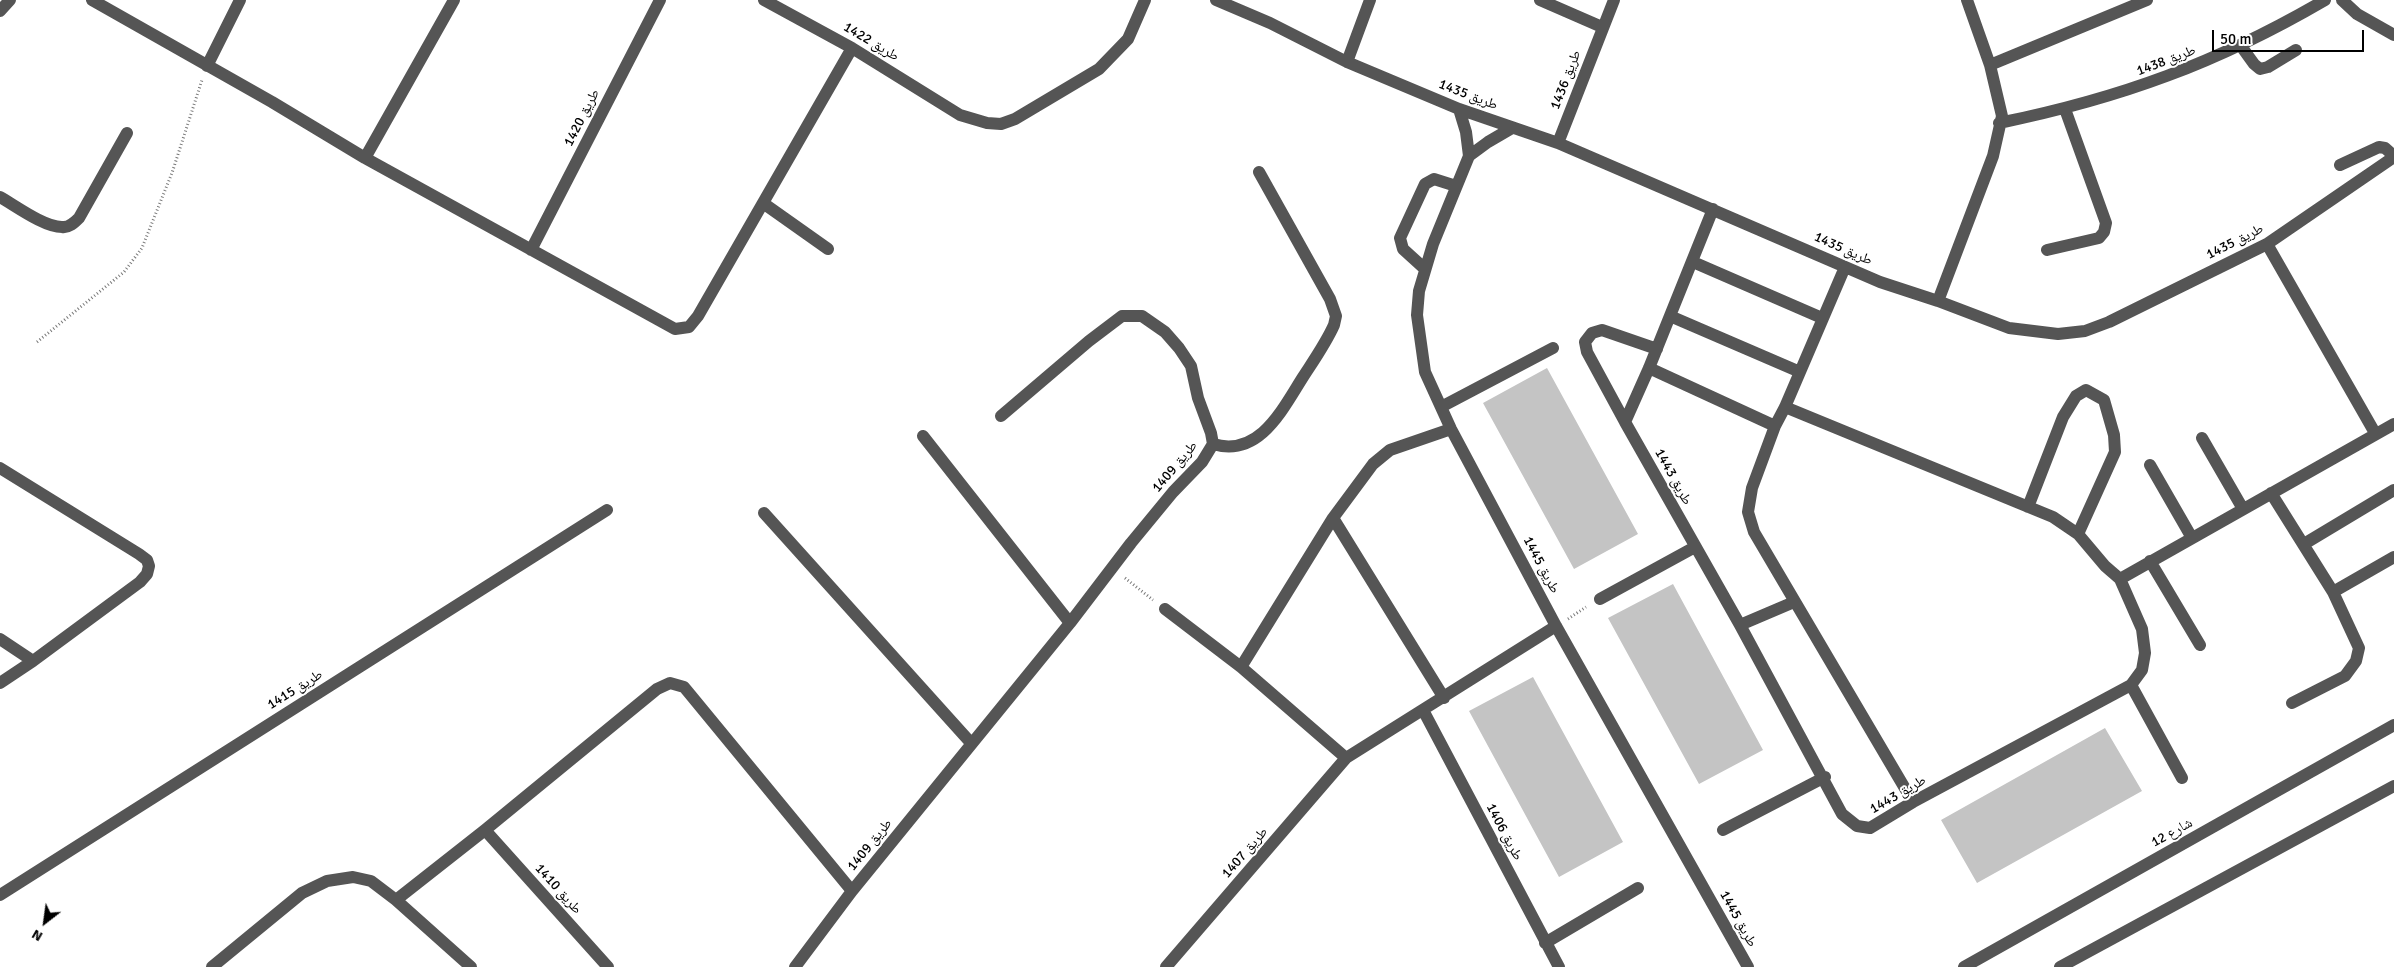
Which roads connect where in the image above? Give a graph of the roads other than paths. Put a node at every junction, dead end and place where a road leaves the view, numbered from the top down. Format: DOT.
graph roads {
  1 [pos="10,0"];
  2 [pos="92,0"];
  3 [pos="240,0"];
  4 [pos="454,0"];
  5 [pos="660,0"];
  6 [pos="764,0"];
  7 [pos="1145,0"];
  8 [pos="1216,0"];
  9 [pos="1370,0"];
  10 [pos="1540,0"];
  11 [pos="1614,0"];
  12 [pos="2147,0"];
  13 [pos="2325,0"];
  14 [pos="2342,0"];
  15 [pos="1969,1"];
  16 [pos="0,11"];
  17 [pos="1602,27"];
  18 [pos="2394,35"];
  19 [pos="2241,46"];
  20 [pos="852,48"];
  21 [pos="2296,50"];
  22 [pos="1347,62"];
  23 [pos="1990,65"];
  24 [pos="207,66"];
  25 [pos="1459,109"];
  26 [pos="2065,109"];
  27 [pos="1999,123"];
  28 [pos="1512,128"];
  29 [pos="126,133"];
  30 [pos="1558,143"];
  31 [pos="1469,156"];
  32 [pos="2394,157"];
  33 [pos="365,158"];
  34 [pos="2340,165"];
  35 [pos="1258,172"];
  36 [pos="1456,186"];
  37 [pos="0,197"];
  38 [pos="763,203"];
  39 [pos="1713,209"];
  40 [pos="2266,244"];
  41 [pos="828,249"];
  42 [pos="531,250"];
  43 [pos="2047,250"];
  44 [pos="1693,262"];
  45 [pos="1845,267"];
  46 [pos="1426,269"];
  47 [pos="1938,301"];
  48 [pos="1670,316"];
  49 [pos="1822,318"];
  50 [pos="1553,348"];
  51 [pos="1656,349"];
  52 [pos="1649,368"];
  53 [pos="1800,372"];
  54 [pos="1441,407"];
  55 [pos="1785,407"];
  56 [pos="1001,416"];
  57 [pos="1625,422"];
  58 [pos="2394,424"];
  59 [pos="1775,426"];
  60 [pos="1451,429"];
  61 [pos="2375,434"];
  62 [pos="922,436"];
  63 [pos="2202,438"];
  64 [pos="1213,444"];
  65 [pos="2150,465"];
  66 [pos="0,468"];
  67 [pos="2394,490"];
  68 [pos="2271,492"];
  69 [pos="2028,507"];
  70 [pos="2243,509"];
  71 [pos="606,510"];
  72 [pos="764,512"];
  73 [pos="1333,518"];
  74 [pos="2078,534"];
  75 [pos="2192,538"];
  76 [pos="2304,544"];
  77 [pos="1694,547"];
  78 [pos="2394,556"];
  79 [pos="2150,561"];
  80 [pos="2120,579"];
  81 [pos="2333,592"];
  82 [pos="1600,599"];
  83 [pos="1794,602"];
  84 [pos="1165,609"];
  85 [pos="1070,623"];
  86 [pos="1740,625"];
  87 [pos="1556,626"];
  88 [pos="0,639"];
  89 [pos="2200,645"];
  90 [pos="33,661"];
  91 [pos="1241,667"];
  92 [pos="0,684"];
  93 [pos="2131,686"];
  94 [pos="1444,698"];
  95 [pos="2292,703"];
  96 [pos="1423,710"];
  97 [pos="2394,725"];
  98 [pos="971,743"];
  99 [pos="1346,758"];
  100 [pos="1824,778"];
  101 [pos="2182,778"];
  102 [pos="2394,786"];
  103 [pos="1913,802"];
  104 [pos="484,830"];
  105 [pos="1723,830"];
  106 [pos="1638,888"];
  107 [pos="852,891"];
  108 [pos="0,895"];
  109 [pos="396,900"];
  110 [pos="1545,943"];
  111 [pos="212,967"];
  112 [pos="471,967"];
  113 [pos="608,967"];
  114 [pos="796,967"];
  115 [pos="1166,967"];
  116 [pos="1558,967"];
  117 [pos="1748,967"];
  118 [pos="1964,967"];
  119 [pos="2060,967"];
  1 -- 16 [label="street"];
  2 -- 24 [label="street"];
  3 -- 24 [label="street"];
  4 -- 33 [label="street"];
  5 -- 42 [label="street, طريق 1420"];
  6 -- 20 [label="street, طريق 1422"];
  7 -- 20 [label="street, طريق 1422"];
  8 -- 22 [label="street, طريق 1435"];
  9 -- 22 [label="street"];
  10 -- 17 [label="street"];
  11 -- 17 [label="street, طريق 1436"];
  12 -- 23 [label="street"];
  13 -- 19 [label="street, طريق 1438"];
  14 -- 18 [label="street"];
  15 -- 23 [label="street"];
  17 -- 30 [label="street, طريق 1436"];
  19 -- 21 [label="street"];
  19 -- 26 [label="street, طريق 1438"];
  20 -- 38 [label="street"];
  22 -- 25 [label="street, طريق 1435"];
  23 -- 27 [label="street"];
  24 -- 33 [label="street"];
  25 -- 28 [label="street, طريق 1435"];
  25 -- 31 [label="street"];
  26 -- 27 [label="street, طريق 1438"];
  26 -- 43 [label="street"];
  27 -- 47 [label="street"];
  28 -- 30 [label="street, طريق 1435"];
  28 -- 31 [label="street, طريق 1445"];
  29 -- 37 [label="street"];
  30 -- 39 [label="street, طريق 1435"];
  31 -- 36 [label="street, طريق 1445"];
  32 -- 34 [label="street"];
  32 -- 40 [label="street, طريق 1435"];
  33 -- 42 [label="street"];
  35 -- 64 [label="street"];
  36 -- 46 [label="street, طريق 1445"];
  36 -- 46 [label="street"];
  38 -- 41 [label="street"];
  38 -- 42 [label="street"];
  39 -- 44 [label="street"];
  39 -- 45 [label="street, طريق 1435"];
  40 -- 47 [label="street, طريق 1435"];
  40 -- 61 [label="street"];
  44 -- 48 [label="street"];
  44 -- 49 [label="street"];
  45 -- 47 [label="street, طريق 1435"];
  45 -- 49 [label="street"];
  46 -- 54 [label="street, طريق 1445"];
  48 -- 51 [label="street"];
  48 -- 53 [label="street"];
  49 -- 53 [label="street"];
  50 -- 54 [label="street"];
  51 -- 52 [label="street"];
  51 -- 57 [label="street, طريق 1443"];
  52 -- 57 [label="street"];
  52 -- 59 [label="street"];
  53 -- 55 [label="street"];
  54 -- 60 [label="street, طريق 1445"];
  55 -- 59 [label="street"];
  55 -- 69 [label="street"];
  56 -- 64 [label="street, طريق 1409"];
  57 -- 77 [label="street, طريق 1443"];
  58 -- 61 [label="street"];
  59 -- 83 [label="street"];
  60 -- 73 [label="street"];
  60 -- 87 [label="street, طريق 1445"];
  61 -- 68 [label="street"];
  62 -- 85 [label="street"];
  63 -- 70 [label="street"];
  64 -- 85 [label="street, طريق 1409"];
  65 -- 75 [label="street"];
  66 -- 90 [label="street"];
  67 -- 76 [label="street"];
  68 -- 70 [label="street"];
  68 -- 76 [label="street"];
  69 -- 74 [label="street"];
  69 -- 74 [label="street"];
  70 -- 75 [label="street"];
  71 -- 108 [label="street, طريق 1415"];
  72 -- 98 [label="street"];
  73 -- 91 [label="street"];
  73 -- 94 [label="street"];
  74 -- 80 [label="street"];
  75 -- 79 [label="street"];
  76 -- 81 [label="street"];
  77 -- 82 [label="street"];
  77 -- 86 [label="street, طريق 1443"];
  78 -- 81 [label="street"];
  79 -- 80 [label="street"];
  79 -- 89 [label="street"];
  80 -- 93 [label="street"];
  81 -- 95 [label="street"];
  83 -- 86 [label="street"];
  83 -- 103 [label="street"];
  84 -- 91 [label="street"];
  85 -- 98 [label="street, طريق 1409"];
  86 -- 100 [label="street, طريق 1443"];
  87 -- 94 [label="street, طريق 1407"];
  87 -- 117 [label="street, طريق 1445"];
  88 -- 90 [label="street"];
  90 -- 92 [label="street"];
  91 -- 99 [label="street"];
  93 -- 101 [label="street"];
  93 -- 103 [label="street, طريق 1443"];
  94 -- 96 [label="street, طريق 1407"];
  96 -- 99 [label="street, طريق 1407"];
  96 -- 110 [label="street, طريق 1406"];
  97 -- 118 [label="street, شارع 12"];
  98 -- 107 [label="street, طريق 1409"];
  99 -- 115 [label="street, طريق 1407"];
  100 -- 103 [label="street, طريق 1443"];
  100 -- 105 [label="street"];
  102 -- 119 [label="street"];
  104 -- 107 [label="street"];
  104 -- 109 [label="street"];
  104 -- 113 [label="street, طريق 1410"];
  106 -- 110 [label="street"];
  107 -- 114 [label="street, طريق 1409"];
  109 -- 111 [label="street"];
  109 -- 112 [label="street"];
  110 -- 116 [label="street, طريق 1406"];
}
